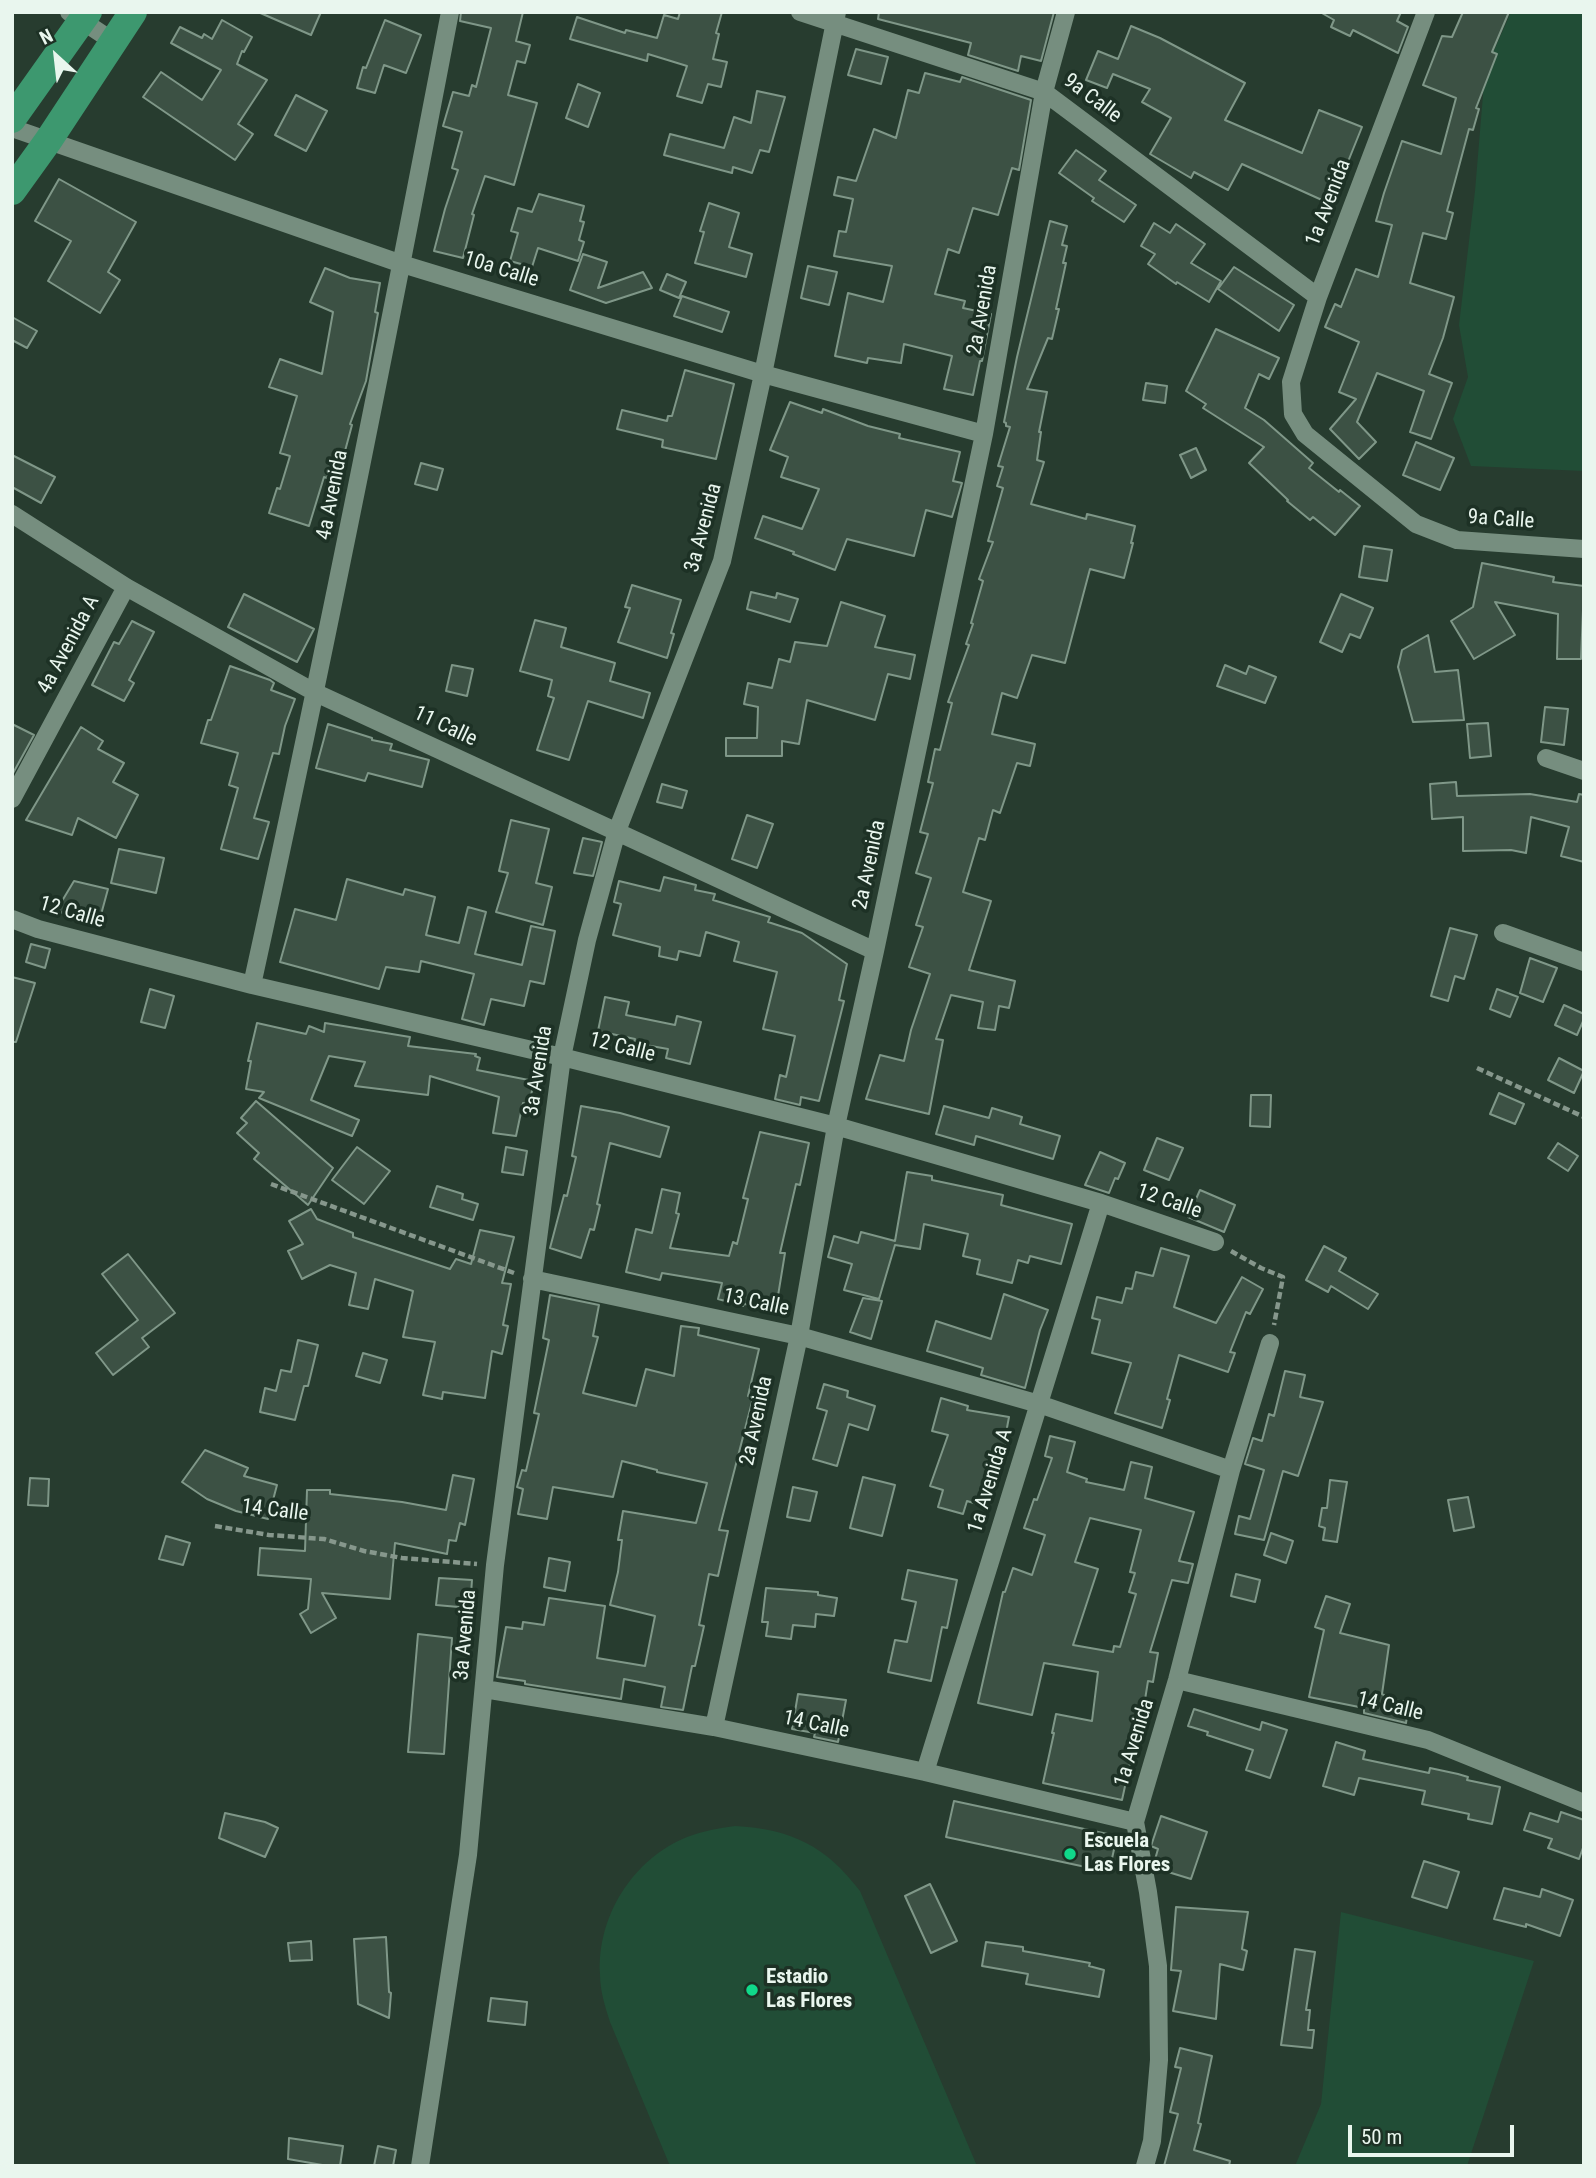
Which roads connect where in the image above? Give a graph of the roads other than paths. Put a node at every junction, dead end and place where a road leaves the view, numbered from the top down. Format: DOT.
graph roads {
  1 [pos="133,12"];
  2 [pos="450,12"];
  3 [pos="800,12"];
  4 [pos="1066,12"];
  5 [pos="1426,12"];
  6 [pos="80,15"];
  7 [pos="836,18"];
  8 [pos="114,42"];
  9 [pos="1044,92"];
  10 [pos="12,119"];
  11 [pos="12,128"];
  12 [pos="48,141"];
  13 [pos="12,191"];
  14 [pos="402,264"];
  15 [pos="1318,297"];
  16 [pos="763,374"];
  17 [pos="1293,414"];
  18 [pos="984,434"];
  19 [pos="12,514"];
  20 [pos="1584,549"];
  21 [pos="126,587"];
  22 [pos="316,693"];
  23 [pos="1546,758"];
  24 [pos="1584,771"];
  25 [pos="12,799"];
  26 [pos="617,831"];
  27 [pos="12,919"];
  28 [pos="1503,933"];
  29 [pos="875,951"];
  30 [pos="1584,962"];
  31 [pos="252,985"];
  32 [pos="562,1057"];
  33 [pos="836,1126"];
  34 [pos="1101,1203"];
  35 [pos="1215,1242"];
  36 [pos="532,1279"];
  37 [pos="799,1336"];
  38 [pos="1270,1343"];
  39 [pos="1039,1404"];
  40 [pos="1231,1470"];
  41 [pos="1177,1680"];
  42 [pos="484,1689"];
  43 [pos="714,1727"];
  44 [pos="925,1772"];
  45 [pos="1584,1802"];
  46 [pos="1135,1822"];
  47 [pos="420,2166"];
  48 [pos="1145,2166"];
  1 -- 8 [label="main road"];
  2 -- 14 [label="street, 4a Avenida"];
  3 -- 7 [label="street, 9a Calle"];
  4 -- 9 [label="street, 2a Avenida"];
  5 -- 15 [label="street, 1a Avenida"];
  6 -- 8 [label="street"];
  6 -- 10 [label="main road"];
  7 -- 9 [label="street, 9a Calle"];
  7 -- 16 [label="street, 3a Avenida"];
  8 -- 12 [label="main road"];
  9 -- 15 [label="street, 9a Calle"];
  9 -- 18 [label="street, 2a Avenida"];
  11 -- 12 [label="street, 10a Calle"];
  12 -- 13 [label="main road"];
  12 -- 14 [label="street, 10a Calle"];
  14 -- 16 [label="street, 10a Calle"];
  14 -- 22 [label="street, 4a Avenida"];
  15 -- 17 [label="street, 1a Avenida"];
  16 -- 18 [label="street, 10a Calle"];
  16 -- 26 [label="street, 3a Avenida"];
  17 -- 20 [label="street, 9a Calle"];
  18 -- 29 [label="street, 2a Avenida"];
  19 -- 21 [label="street, 11 Calle"];
  21 -- 22 [label="street, 11 Calle"];
  21 -- 25 [label="street, 4a Avenida A"];
  22 -- 26 [label="street, 11 Calle"];
  22 -- 31 [label="street, 4a Avenida"];
  23 -- 24 [label="street"];
  26 -- 29 [label="street, 11 Calle"];
  26 -- 32 [label="street, 3a Avenida"];
  27 -- 31 [label="street, 12 Calle"];
  28 -- 30 [label="street"];
  29 -- 33 [label="street, 2a Avenida"];
  31 -- 32 [label="street, 12 Calle"];
  32 -- 33 [label="street, 12 Calle"];
  32 -- 36 [label="street, 3a Avenida"];
  33 -- 34 [label="street, 12 Calle"];
  33 -- 37 [label="street, 2a Avenida"];
  34 -- 35 [label="street, 12 Calle"];
  34 -- 39 [label="street, 1a Avenida A"];
  36 -- 37 [label="street, 13 Calle"];
  36 -- 42 [label="street, 3a Avenida"];
  37 -- 39 [label="street, 13 Calle"];
  37 -- 43 [label="street, 2a Avenida"];
  38 -- 40 [label="street, 1a Avenida"];
  39 -- 40 [label="street, 13 Calle"];
  39 -- 44 [label="street, 1a Avenida A"];
  40 -- 41 [label="street, 1a Avenida"];
  41 -- 45 [label="street, 14 Calle"];
  41 -- 46 [label="street, 1a Avenida"];
  42 -- 43 [label="street, 14 Calle"];
  42 -- 47 [label="street, 3a Avenida"];
  43 -- 44 [label="street, 14 Calle"];
  44 -- 46 [label="street, 14 Calle"];
  46 -- 48 [label="street, 1a Avenida"];
}
